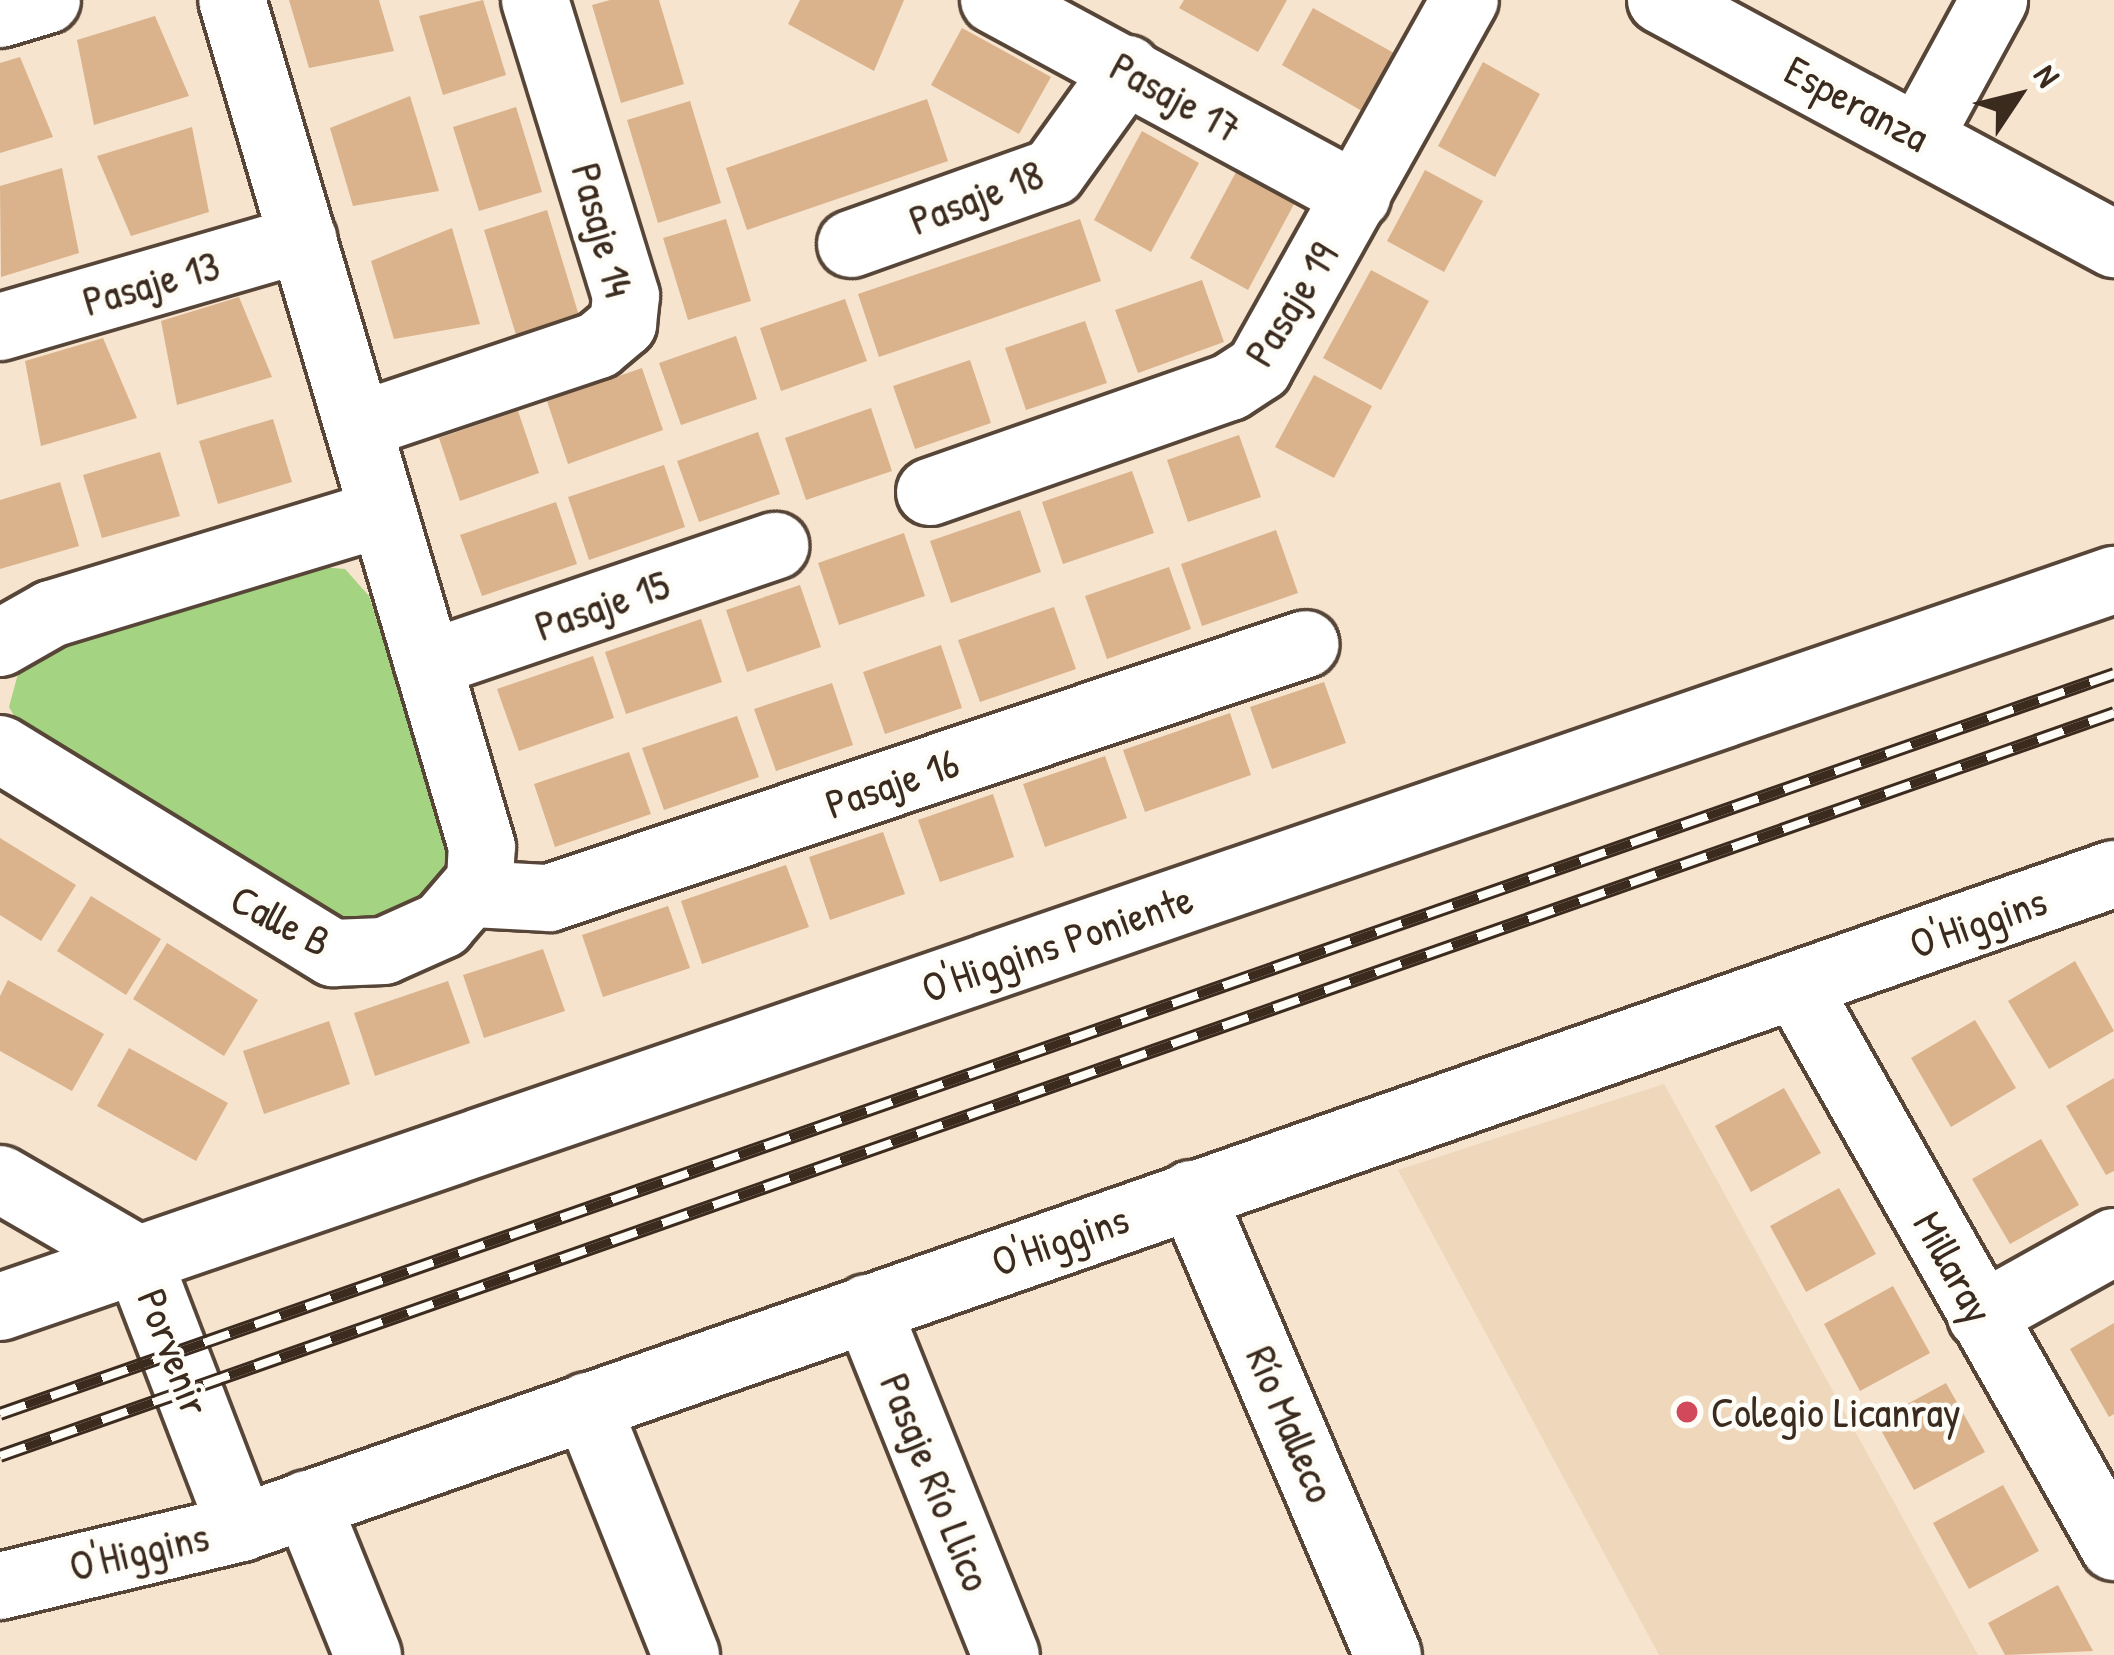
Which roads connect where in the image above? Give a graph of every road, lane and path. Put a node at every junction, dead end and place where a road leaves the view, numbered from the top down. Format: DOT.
graph roads {
  1 [pos="47,0"];
  2 [pos="232,0"];
  3 [pos="536,0"];
  4 [pos="994,0"];
  5 [pos="1465,0"];
  6 [pos="1661,0"];
  7 [pos="1994,0"];
  8 [pos="0,14"];
  9 [pos="1126,69"];
  10 [pos="1920,136"];
  11 [pos="1357,196"];
  12 [pos="302,238"];
  13 [pos="851,244"];
  14 [pos="2114,244"];
  15 [pos="0,327"];
  16 [pos="358,426"];
  17 [pos="930,492"];
  18 [pos="383,513"];
  19 [pos="775,545"];
  20 [pos="2114,580"];
  21 [pos="0,644"];
  22 [pos="1306,644"];
  23 [pos="428,664"];
  24 [pos="0,749"];
  25 [pos="2114,874"];
  26 [pos="474,894"];
  27 [pos="1796,986"];
  28 [pos="0,1179"];
  29 [pos="1191,1194"];
  30 [pos="2114,1242"];
  31 [pos="138,1259"];
  32 [pos="0,1307"];
  33 [pos="867,1308"];
  34 [pos="1981,1316"];
  35 [pos="587,1406"];
  36 [pos="307,1504"];
  37 [pos="241,1528"];
  38 [pos="2114,1547"];
  39 [pos="0,1586"];
  40 [pos="368,1655"];
  41 [pos="686,1655"];
  42 [pos="1006,1655"];
  43 [pos="1388,1655"];
  1 -- 8 [label="street"];
  2 -- 12 [label="street"];
  3 -- 16 [label="street, Pasaje 14"];
  4 -- 9 [label="street, Pasaje 17"];
  5 -- 11 [label="street, Pasaje 19"];
  6 -- 10 [label="street, Esperanza"];
  7 -- 10 [label="street"];
  9 -- 11 [label="street, Pasaje 17"];
  9 -- 13 [label="street, Pasaje 18"];
  10 -- 14 [label="street, Esperanza"];
  11 -- 17 [label="street, Pasaje 19"];
  12 -- 15 [label="street, Pasaje 13"];
  12 -- 16 [label="street"];
  16 -- 18 [label="street"];
  18 -- 21 [label="street"];
  18 -- 23 [label="street"];
  19 -- 23 [label="street, Pasaje 15"];
  20 -- 31 [label="street, O'Higgins Poniente"];
  22 -- 26 [label="street, Pasaje 16"];
  23 -- 26 [label="street"];
  24 -- 26 [label="street, Calle B"];
  25 -- 27 [label="street, O'Higgins"];
  27 -- 29 [label="street, O'Higgins"];
  27 -- 34 [label="street, Millaray"];
  28 -- 31 [label="street, Porvenir"];
  29 -- 33 [label="street, O'Higgins"];
  29 -- 43 [label="street, Río Malleco"];
  30 -- 34 [label="street"];
  31 -- 32 [label="street, O'Higgins Poniente"];
  31 -- 37 [label="street, Porvenir"];
  33 -- 35 [label="street, O'Higgins"];
  33 -- 42 [label="street, Pasaje Río Llico"];
  34 -- 38 [label="street, Millaray"];
  35 -- 36 [label="street, O'Higgins"];
  35 -- 41 [label="street"];
  36 -- 37 [label="street, O'Higgins"];
  36 -- 40 [label="street"];
  37 -- 39 [label="street, O'Higgins"];
}
